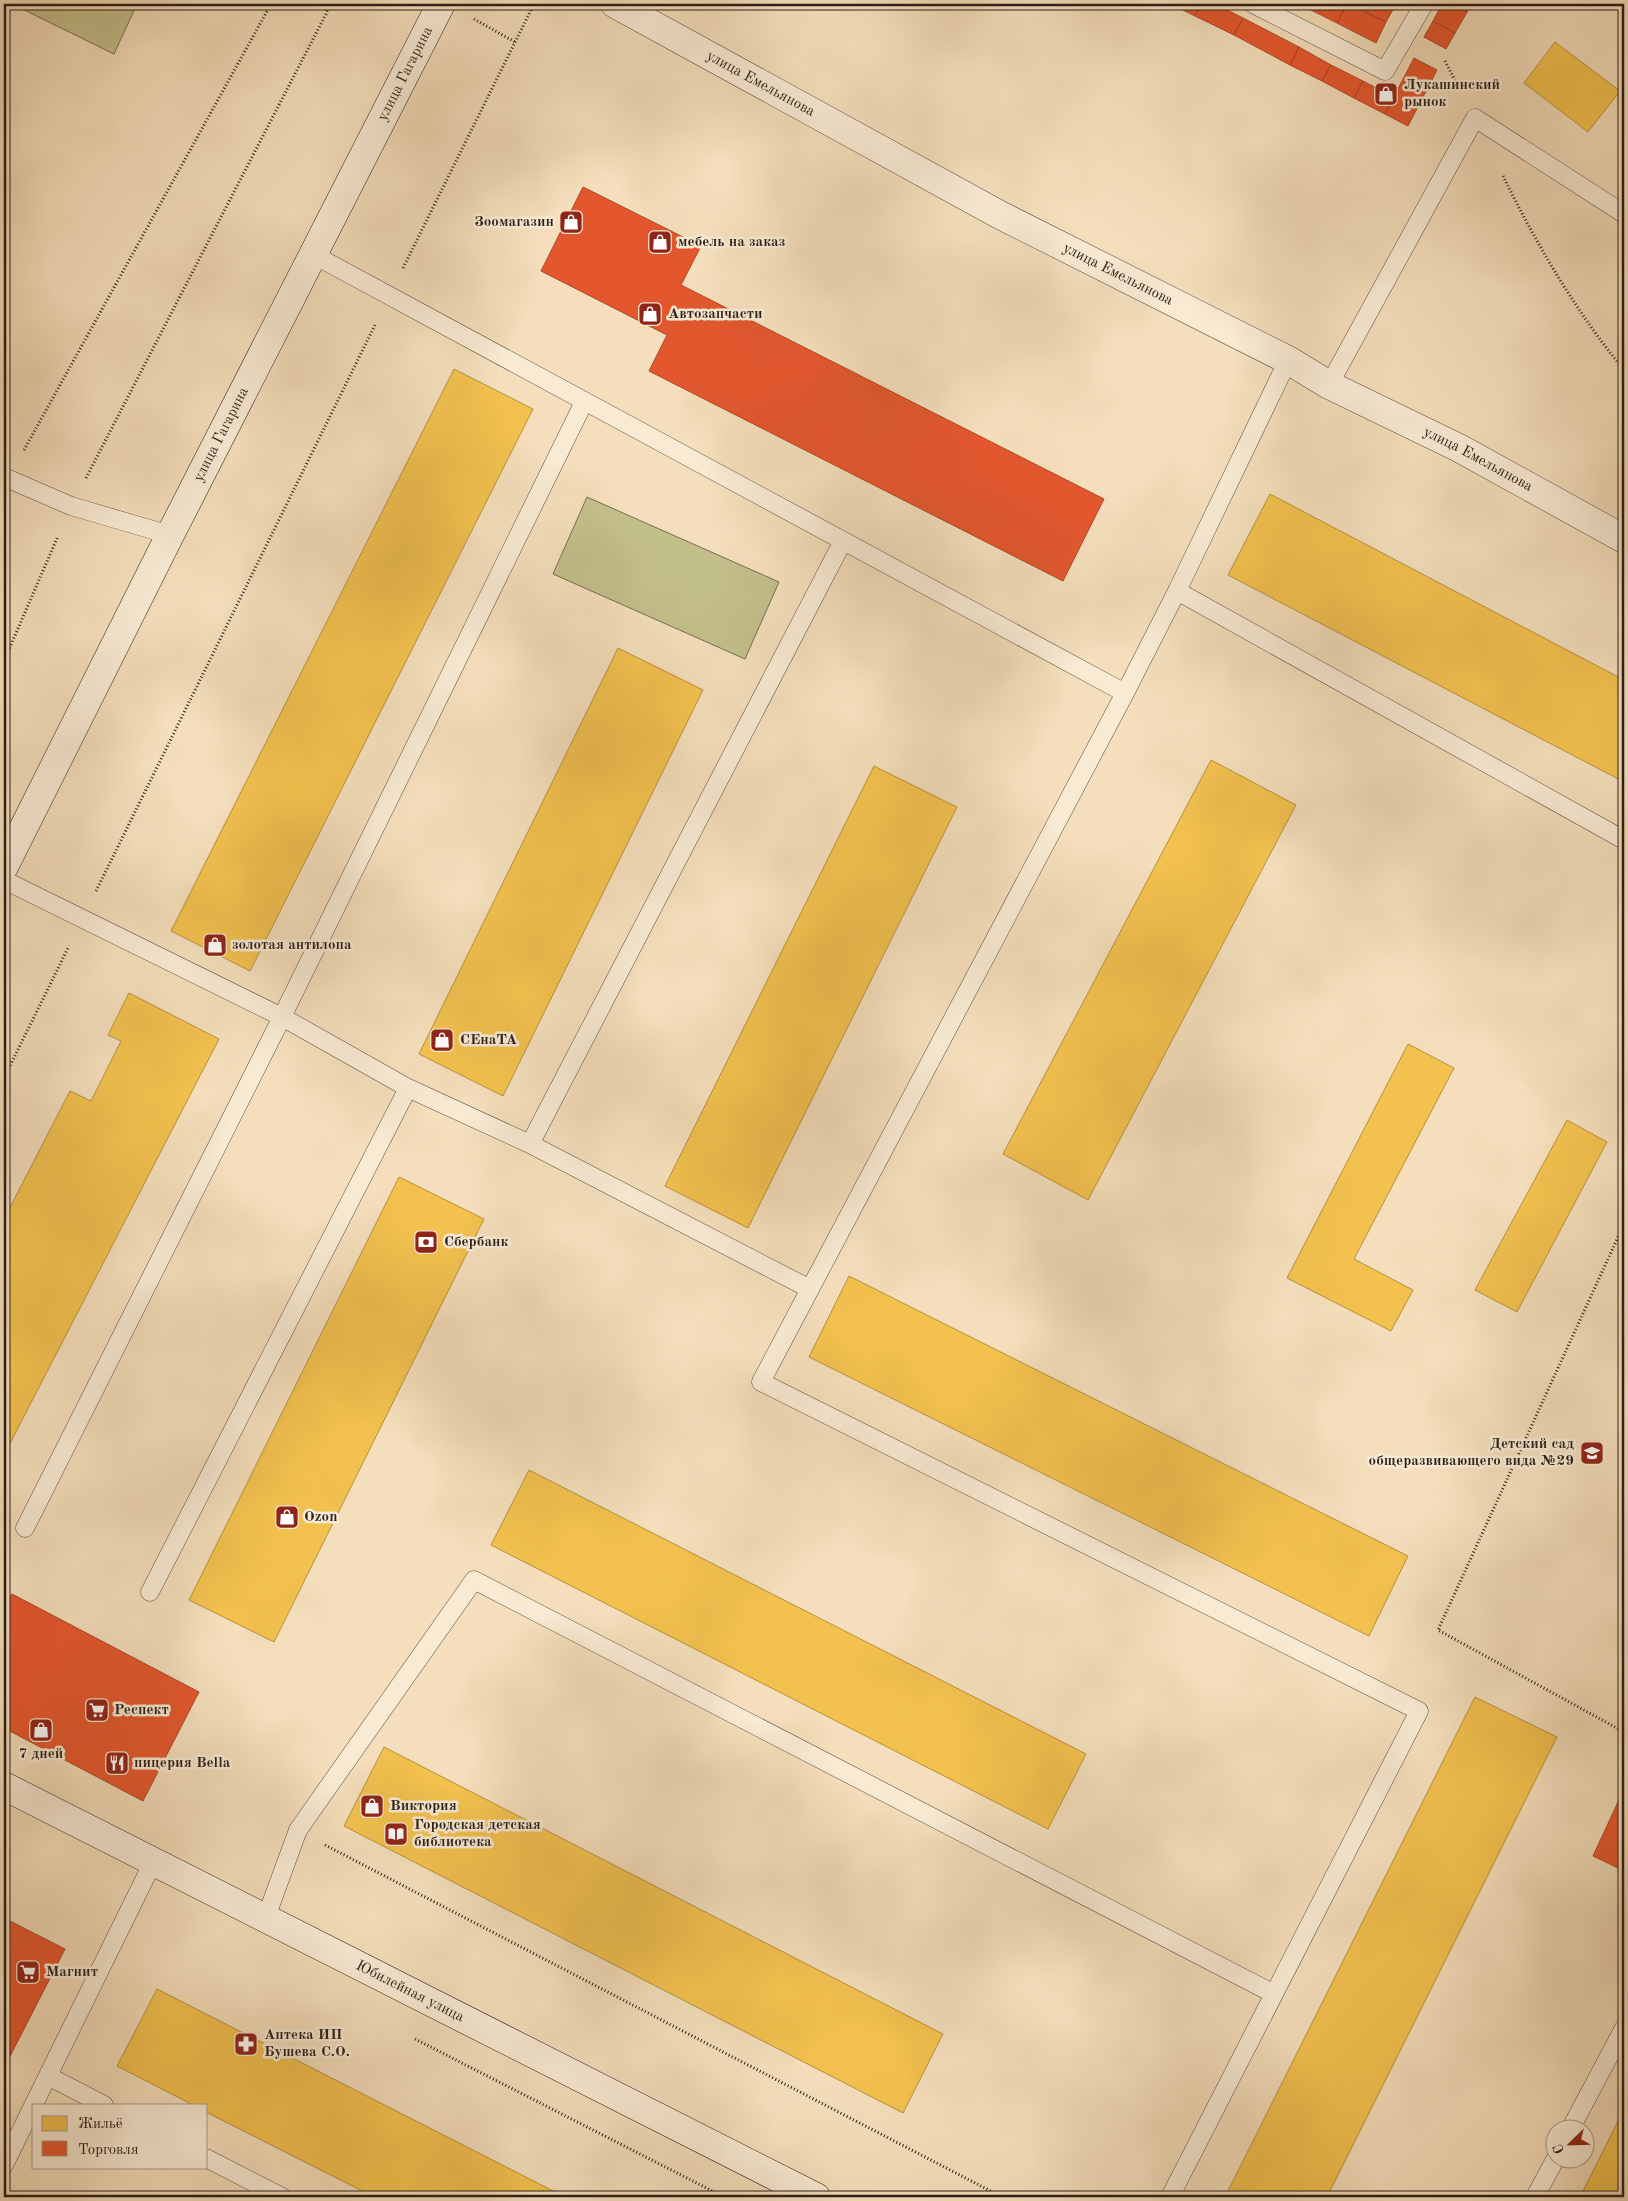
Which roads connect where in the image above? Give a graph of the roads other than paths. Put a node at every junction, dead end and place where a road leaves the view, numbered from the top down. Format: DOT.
graph roads {
  1 [pos="442,4"];
  2 [pos="615,4"];
  3 [pos="1253,4"];
  4 [pos="1424,4"];
  5 [pos="1624,214"];
  6 [pos="314,254"];
  7 [pos="1288,360"];
  8 [pos="1329,385"];
  9 [pos="584,402"];
  10 [pos="6,478"];
  11 [pos="170,534"];
  12 [pos="1624,539"];
  13 [pos="843,541"];
  14 [pos="1177,590"];
  15 [pos="1125,693"];
  16 [pos="1624,840"];
  17 [pos="4,867"];
  18 [pos="4,880"];
  19 [pos="282,1018"];
  20 [pos="408,1088"];
  21 [pos="530,1144"];
  22 [pos="810,1290"];
  23 [pos="24,1528"];
  24 [pos="150,1592"];
  25 [pos="4,1786"];
  26 [pos="153,1862"];
  27 [pos="265,1920"];
  28 [pos="1274,1994"];
  29 [pos="1624,2028"];
  30 [pos="48,2076"];
  31 [pos="34,2104"];
  32 [pos="102,2104"];
  33 [pos="32,2108"];
  34 [pos="1576,2118"];
  35 [pos="208,2159"];
  36 [pos="4,2165"];
  37 [pos="1550,2168"];
  38 [pos="282,2197"];
  39 [pos="813,2197"];
  40 [pos="1170,2197"];
  41 [pos="1534,2197"];
  1 -- 6 [label="street, улица Гагарина"];
  2 -- 7 [label="street, улица Емельянова"];
  3 -- 4 [label="lane"];
  5 -- 8 [label="lane"];
  6 -- 9 [label="lane"];
  6 -- 11 [label="street, улица Гагарина"];
  7 -- 8 [label="street, улица Емельянова"];
  7 -- 14 [label="lane"];
  8 -- 12 [label="street, улица Емельянова"];
  9 -- 13 [label="lane"];
  9 -- 19 [label="lane"];
  10 -- 11 [label="lane"];
  11 -- 17 [label="street, улица Гагарина"];
  13 -- 15 [label="lane"];
  13 -- 21 [label="lane"];
  14 -- 15 [label="lane"];
  14 -- 16 [label="lane"];
  15 -- 22 [label="lane"];
  18 -- 19 [label="lane"];
  19 -- 20 [label="lane"];
  19 -- 23 [label="lane"];
  20 -- 21 [label="lane"];
  20 -- 24 [label="lane"];
  21 -- 22 [label="lane"];
  22 -- 28 [label="lane"];
  25 -- 26 [label="street, Юбилейная улица"];
  26 -- 27 [label="street, Юбилейная улица"];
  26 -- 30 [label="lane"];
  27 -- 28 [label="lane"];
  27 -- 39 [label="street, Юбилейная улица"];
  28 -- 40 [label="lane"];
  29 -- 34 [label="lane"];
  30 -- 31 [label="lane"];
  30 -- 32 [label="lane"];
  33 -- 36 [label="lane"];
  35 -- 38 [label="lane"];
  37 -- 41 [label="lane"];
}
